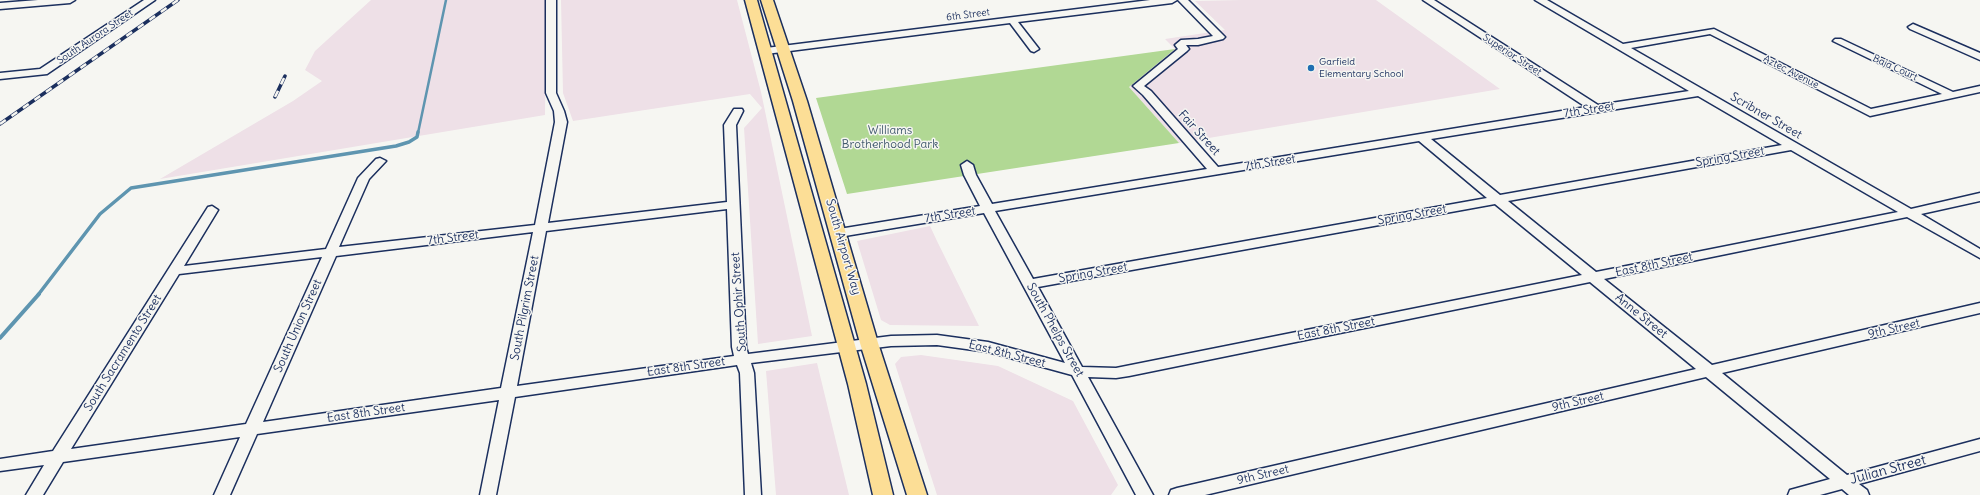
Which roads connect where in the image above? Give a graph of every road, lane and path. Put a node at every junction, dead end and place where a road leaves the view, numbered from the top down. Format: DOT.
graph roads {
  1 [pos="70,0"];
  2 [pos="150,0"];
  3 [pos="550,0"];
  4 [pos="751,0"];
  5 [pos="767,0"];
  6 [pos="1172,0"];
  7 [pos="1183,0"];
  8 [pos="1428,0"];
  9 [pos="1540,0"];
  10 [pos="14,2"];
  11 [pos="0,6"];
  12 [pos="0,14"];
  13 [pos="1012,20"];
  14 [pos="1913,27"];
  15 [pos="1838,41"];
  16 [pos="1621,47"];
  17 [pos="784,49"];
  18 [pos="1034,49"];
  19 [pos="766,52"];
  20 [pos="1980,56"];
  21 [pos="0,76"];
  22 [pos="1980,89"];
  23 [pos="1700,92"];
  24 [pos="1952,95"];
  25 [pos="1596,109"];
  26 [pos="738,111"];
  27 [pos="1422,138"];
  28 [pos="1793,146"];
  29 [pos="380,162"];
  30 [pos="967,165"];
  31 [pos="1216,172"];
  32 [pos="1979,198"];
  33 [pos="1498,199"];
  34 [pos="733,205"];
  35 [pos="988,209"];
  36 [pos="212,210"];
  37 [pos="1909,213"];
  38 [pos="541,228"];
  39 [pos="839,233"];
  40 [pos="330,252"];
  41 [pos="1980,254"];
  42 [pos="173,271"];
  43 [pos="1593,278"];
  44 [pos="1030,284"];
  45 [pos="1980,308"];
  46 [pos="869,343"];
  47 [pos="845,345"];
  48 [pos="743,359"];
  49 [pos="1709,371"];
  50 [pos="1078,372"];
  51 [pos="508,392"];
  52 [pos="252,429"];
  53 [pos="1980,445"];
  54 [pos="58,457"];
  55 [pos="0,465"];
  56 [pos="1845,482"];
  57 [pos="34,495"];
  58 [pos="222,495"];
  59 [pos="488,495"];
  60 [pos="753,495"];
  61 [pos="883,495"];
  62 [pos="917,495"];
  63 [pos="1145,495"];
  64 [pos="1177,495"];
  65 [pos="1796,495"];
  66 [pos="1861,495"];
  1 -- 10 [label="street"];
  2 -- 21 [label="street, South Aurora Street"];
  3 -- 38 [label="street, South Pilgrim Street"];
  4 -- 19 [label="main road, South Airport Way"];
  5 -- 17 [label="main road, South Airport Way"];
  6 -- 13 [label="street, 6th Street"];
  7 -- 31 [label="street, Fair Street"];
  8 -- 25 [label="street, Superior Street"];
  9 -- 16 [label="street, Scribner Street"];
  10 -- 11 [label="street"];
  10 -- 12 [label="street"];
  13 -- 17 [label="street, 6th Street"];
  13 -- 18 [label="street"];
  14 -- 20 [label="street"];
  15 -- 24 [label="street, Baja Court"];
  16 -- 23 [label="street, Scribner Street"];
  16 -- 24 [label="street, Aztec Avenue"];
  17 -- 19 [label="street, 6th Street"];
  17 -- 39 [label="main road, South Airport Way"];
  19 -- 47 [label="main road, South Airport Way"];
  22 -- 24 [label="street"];
  23 -- 25 [label="street, 7th Street"];
  23 -- 28 [label="street, Scribner Street"];
  25 -- 27 [label="street, 7th Street"];
  26 -- 34 [label="street, South Ophir Street"];
  27 -- 31 [label="street, 7th Street"];
  27 -- 33 [label="street, Anne Street"];
  28 -- 33 [label="street, Spring Street"];
  28 -- 37 [label="street, Scribner Street"];
  29 -- 40 [label="street, South Union Street"];
  30 -- 35 [label="street, South Phelps Street"];
  31 -- 35 [label="street, 7th Street"];
  32 -- 37 [label="street, East 8th Street"];
  33 -- 43 [label="street, Anne Street"];
  33 -- 44 [label="street, Spring Street"];
  34 -- 38 [label="street, 7th Street"];
  34 -- 48 [label="street, South Ophir Street"];
  35 -- 39 [label="street, 7th Street"];
  35 -- 44 [label="street, South Phelps Street"];
  36 -- 42 [label="street, South Sacramento Street"];
  37 -- 41 [label="street, Scribner Street"];
  37 -- 43 [label="street, East 8th Street"];
  38 -- 40 [label="street, 7th Street"];
  38 -- 51 [label="street, South Pilgrim Street"];
  39 -- 46 [label="main road, South Airport Way"];
  40 -- 42 [label="street, 7th Street"];
  40 -- 52 [label="street, South Union Street"];
  42 -- 54 [label="street, South Sacramento Street"];
  43 -- 49 [label="street, Anne Street"];
  43 -- 50 [label="street, East 8th Street"];
  44 -- 50 [label="street, South Phelps Street"];
  45 -- 49 [label="street, 9th Street"];
  46 -- 47 [label="street, East 8th Street"];
  46 -- 50 [label="street, East 8th Street"];
  46 -- 62 [label="main road, South Airport Way"];
  47 -- 48 [label="street, East 8th Street"];
  47 -- 61 [label="main road, South Airport Way"];
  48 -- 51 [label="street, East 8th Street"];
  48 -- 60 [label="street, South Ophir Street"];
  49 -- 56 [label="street, Anne Street"];
  49 -- 64 [label="street, 9th Street"];
  50 -- 63 [label="street, South Phelps Street"];
  51 -- 52 [label="street, East 8th Street"];
  51 -- 59 [label="street, South Pilgrim Street"];
  52 -- 54 [label="street, East 8th Street"];
  52 -- 58 [label="street, South Union Street"];
  53 -- 56 [label="street, Julian Street"];
  54 -- 55 [label="street, East 8th Street"];
  54 -- 57 [label="street, South Sacramento Street"];
  56 -- 65 [label="street, Julian Street"];
  56 -- 66 [label="street, Anne Street"];
}
